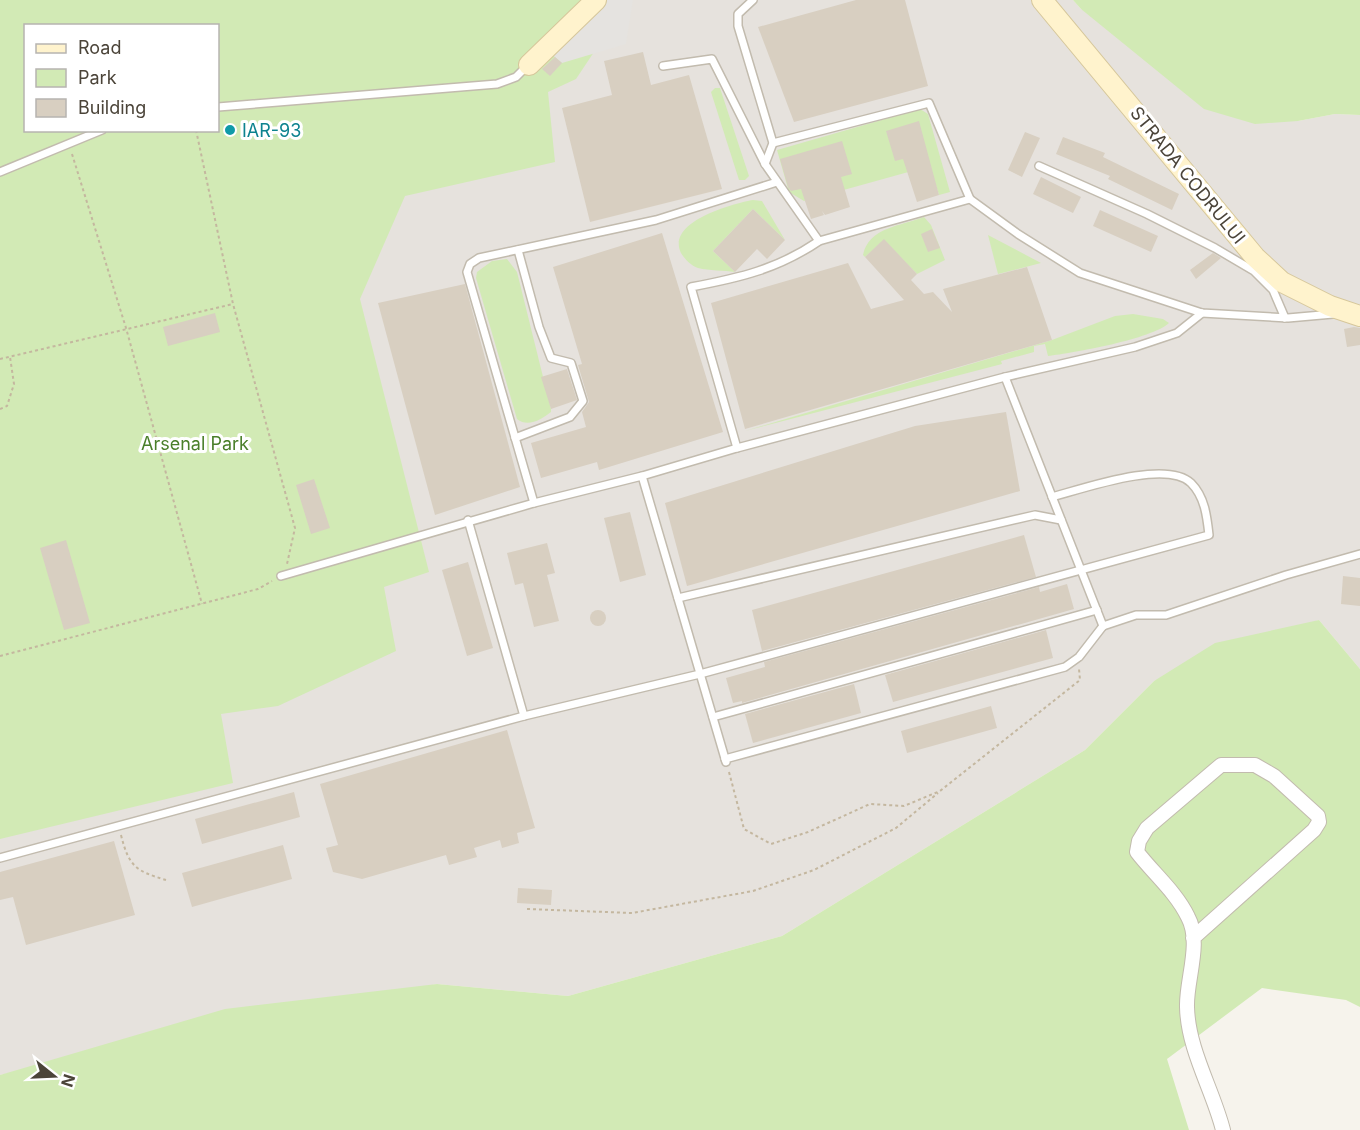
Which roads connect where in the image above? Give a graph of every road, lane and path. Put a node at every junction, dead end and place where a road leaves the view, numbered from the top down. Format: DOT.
graph roads {
  1 [pos="596,0"];
  2 [pos="753,0"];
  3 [pos="1042,0"];
  4 [pos="529,64"];
  5 [pos="663,66"];
  6 [pos="219,107"];
  7 [pos="97,132"];
  8 [pos="196,132"];
  9 [pos="68,143"];
  10 [pos="773,143"];
  11 [pos="765,164"];
  12 [pos="1038,166"];
  13 [pos="0,172"];
  14 [pos="777,182"];
  15 [pos="970,199"];
  16 [pos="819,241"];
  17 [pos="518,250"];
  18 [pos="233,304"];
  19 [pos="1203,313"];
  20 [pos="1355,314"];
  21 [pos="1285,318"];
  22 [pos="126,328"];
  23 [pos="10,357"];
  24 [pos="0,359"];
  25 [pos="1005,377"];
  26 [pos="0,409"];
  27 [pos="515,438"];
  28 [pos="737,448"];
  29 [pos="642,476"];
  30 [pos="1052,497"];
  31 [pos="534,503"];
  32 [pos="468,520"];
  33 [pos="1061,520"];
  34 [pos="1360,554"];
  35 [pos="1081,570"];
  36 [pos="281,576"];
  37 [pos="678,598"];
  38 [pos="202,604"];
  39 [pos="1097,610"];
  40 [pos="1103,626"];
  41 [pos="0,656"];
  42 [pos="1079,657"];
  43 [pos="700,674"];
  44 [pos="524,716"];
  45 [pos="713,717"];
  46 [pos="726,761"];
  47 [pos="940,791"];
  48 [pos="119,827"];
  49 [pos="0,858"];
  50 [pos="166,880"];
  51 [pos="527,909"];
  52 [pos="1193,938"];
  53 [pos="1223,1130"];
  1 -- 4 [label="street"];
  2 -- 10 [label="lane"];
  3 -- 20 [label="street, STRADA CODRULUI"];
  4 -- 6 [label="lane"];
  5 -- 11 [label="lane"];
  7 -- 9 [label="lane"];
  8 -- 18 [label="path"];
  9 -- 13 [label="lane"];
  9 -- 22 [label="path"];
  10 -- 11 [label="lane"];
  10 -- 15 [label="lane"];
  11 -- 14 [label="lane"];
  12 -- 21 [label="lane"];
  14 -- 16 [label="lane"];
  14 -- 17 [label="lane"];
  15 -- 16 [label="lane"];
  15 -- 19 [label="lane"];
  16 -- 28 [label="lane"];
  17 -- 27 [label="lane"];
  17 -- 27 [label="lane"];
  18 -- 22 [label="path"];
  18 -- 36 [label="path"];
  19 -- 21 [label="lane"];
  19 -- 25 [label="lane"];
  20 -- 21 [label="lane"];
  22 -- 23 [label="path"];
  22 -- 38 [label="path"];
  23 -- 24 [label="path"];
  23 -- 26 [label="path"];
  25 -- 28 [label="lane"];
  25 -- 30 [label="lane"];
  27 -- 31 [label="lane"];
  28 -- 29 [label="lane"];
  29 -- 31 [label="lane"];
  29 -- 37 [label="lane"];
  30 -- 33 [label="lane"];
  30 -- 35 [label="lane"];
  31 -- 32 [label="lane"];
  32 -- 36 [label="lane"];
  32 -- 44 [label="lane"];
  33 -- 35 [label="lane"];
  33 -- 37 [label="lane"];
  34 -- 40 [label="lane"];
  35 -- 39 [label="lane"];
  35 -- 43 [label="lane"];
  36 -- 38 [label="path"];
  37 -- 43 [label="lane"];
  38 -- 41 [label="path"];
  39 -- 40 [label="lane"];
  39 -- 45 [label="lane"];
  40 -- 42 [label="lane"];
  42 -- 46 [label="lane"];
  42 -- 47 [label="path"];
  43 -- 44 [label="lane"];
  43 -- 45 [label="lane"];
  44 -- 48 [label="lane"];
  45 -- 46 [label="lane"];
  46 -- 47 [label="path"];
  47 -- 51 [label="path"];
  48 -- 49 [label="lane"];
  48 -- 50 [label="path"];
  52 -- 52 [label="street"];
  52 -- 53 [label="street"];
}
